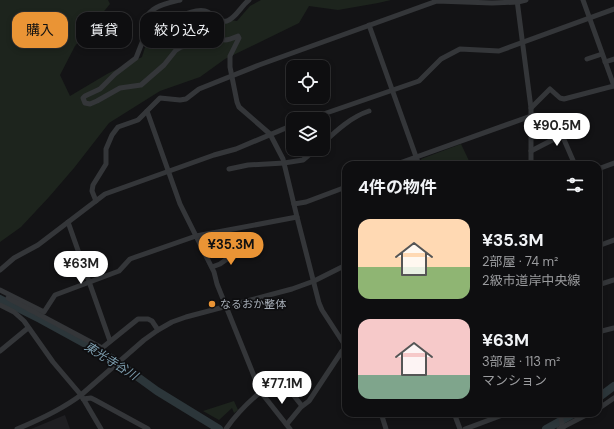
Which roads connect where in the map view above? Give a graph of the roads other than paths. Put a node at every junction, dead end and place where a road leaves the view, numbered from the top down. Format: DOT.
graph roads {
  1 [pos="180,0"];
  2 [pos="249,0"];
  3 [pos="526,0"];
  4 [pos="583,0"];
  5 [pos="518,1"];
  6 [pos="614,9"];
  7 [pos="151,12"];
  8 [pos="191,12"];
  9 [pos="207,12"];
  10 [pos="590,18"];
  11 [pos="224,21"];
  12 [pos="369,25"];
  13 [pos="224,40"];
  14 [pos="523,42"];
  15 [pos="140,48"];
  16 [pos="179,48"];
  17 [pos="602,54"];
  18 [pos="587,59"];
  19 [pos="614,59"];
  20 [pos="605,62"];
  21 [pos="232,77"];
  22 [pos="614,86"];
  23 [pos="393,90"];
  24 [pos="531,108"];
  25 [pos="147,111"];
  26 [pos="370,111"];
  27 [pos="329,112"];
  28 [pos="531,116"];
  29 [pos="572,116"];
  30 [pos="286,128"];
  31 [pos="270,134"];
  32 [pos="562,135"];
  33 [pos="330,137"];
  34 [pos="531,151"];
  35 [pos="308,156"];
  36 [pos="416,156"];
  37 [pos="404,161"];
  38 [pos="418,161"];
  39 [pos="531,161"];
  40 [pos="573,161"];
  41 [pos="284,163"];
  42 [pos="614,163"];
  43 [pos="602,168"];
  44 [pos="229,169"];
  45 [pos="169,170"];
  46 [pos="342,188"];
  47 [pos="96,201"];
  48 [pos="294,204"];
  49 [pos="297,217"];
  50 [pos="68,222"];
  51 [pos="196,236"];
  52 [pos="614,240"];
  53 [pos="602,244"];
  54 [pos="241,249"];
  55 [pos="212,267"];
  56 [pos="342,267"];
  57 [pos="0,270"];
  58 [pos="614,280"];
  59 [pos="314,281"];
  60 [pos="89,282"];
  61 [pos="602,284"];
  62 [pos="0,290"];
  63 [pos="0,293"];
  64 [pos="0,305"];
  65 [pos="226,307"];
  66 [pos="28,328"];
  67 [pos="614,328"];
  68 [pos="158,330"];
  69 [pos="602,331"];
  70 [pos="110,341"];
  71 [pos="342,341"];
  72 [pos="0,351"];
  73 [pos="342,351"];
  74 [pos="260,391"];
  75 [pos="82,397"];
  76 [pos="614,398"];
  77 [pos="302,406"];
  78 [pos="602,406"];
  79 [pos="382,417"];
  80 [pos="456,417"];
  81 [pos="497,417"];
  82 [pos="560,417"];
  83 [pos="582,417"];
  84 [pos="288,427"];
  85 [pos="561,427"];
  86 [pos="226,428"];
  87 [pos="17,429"];
  88 [pos="101,429"];
  89 [pos="148,429"];
  90 [pos="386,429"];
  91 [pos="460,429"];
  92 [pos="465,429"];
  1 -- 7 [label="street"];
  2 -- 11 [label="street"];
  3 -- 5 [label="street"];
  4 -- 10 [label="street"];
  5 -- 12 [label="street"];
  5 -- 14 [label="street"];
  6 -- 10 [label="street"];
  8 -- 9 [label="street"];
  10 -- 14 [label="street"];
  10 -- 17 [label="street"];
  12 -- 21 [label="street"];
  12 -- 23 [label="street"];
  13 -- 21 [label="street"];
  14 -- 23 [label="street"];
  14 -- 24 [label="street"];
  15 -- 16 [label="street"];
  17 -- 18 [label="street"];
  17 -- 20 [label="street"];
  19 -- 20 [label="street"];
  20 -- 22 [label="street"];
  21 -- 25 [label="street"];
  21 -- 31 [label="street"];
  22 -- 24 [label="street"];
  23 -- 27 [label="street"];
  23 -- 36 [label="street"];
  24 -- 28 [label="street"];
  25 -- 45 [label="street"];
  25 -- 47 [label="street"];
  26 -- 33 [label="street"];
  28 -- 34 [label="street"];
  28 -- 36 [label="street"];
  29 -- 32 [label="street"];
  30 -- 31 [label="street"];
  31 -- 41 [label="street"];
  31 -- 45 [label="street"];
  32 -- 34 [label="street"];
  32 -- 40 [label="street"];
  34 -- 39 [label="street"];
  35 -- 41 [label="street"];
  36 -- 37 [label="street"];
  36 -- 38 [label="street"];
  41 -- 44 [label="street"];
  41 -- 48 [label="street"];
  42 -- 43 [label="street"];
  45 -- 47 [label="street"];
  45 -- 51 [label="street"];
  46 -- 48 [label="street"];
  47 -- 50 [label="street"];
  48 -- 49 [label="street"];
  49 -- 51 [label="street"];
  49 -- 59 [label="street"];
  50 -- 57 [label="street"];
  50 -- 60 [label="street"];
  51 -- 55 [label="street"];
  51 -- 60 [label="street"];
  52 -- 53 [label="street"];
  54 -- 55 [label="street"];
  55 -- 65 [label="street"];
  56 -- 59 [label="street"];
  58 -- 61 [label="street"];
  59 -- 65 [label="street"];
  59 -- 71 [label="street"];
  60 -- 62 [label="street"];
  60 -- 70 [label="street"];
  63 -- 70 [label="street"];
  64 -- 66 [label="street"];
  65 -- 68 [label="street"];
  65 -- 74 [label="street"];
  66 -- 72 [label="street"];
  66 -- 75 [label="street"];
  67 -- 69 [label="street"];
  68 -- 70 [label="street"];
  68 -- 75 [label="street"];
  73 -- 77 [label="street"];
  74 -- 77 [label="street"];
  74 -- 84 [label="street"];
  74 -- 86 [label="street"];
  75 -- 87 [label="street"];
  75 -- 88 [label="street"];
  75 -- 89 [label="street"];
  76 -- 78 [label="street"];
  77 -- 84 [label="street"];
  79 -- 90 [label="street"];
  80 -- 91 [label="street"];
  81 -- 92 [label="street"];
  82 -- 85 [label="street"];
  83 -- 85 [label="street"];
}
